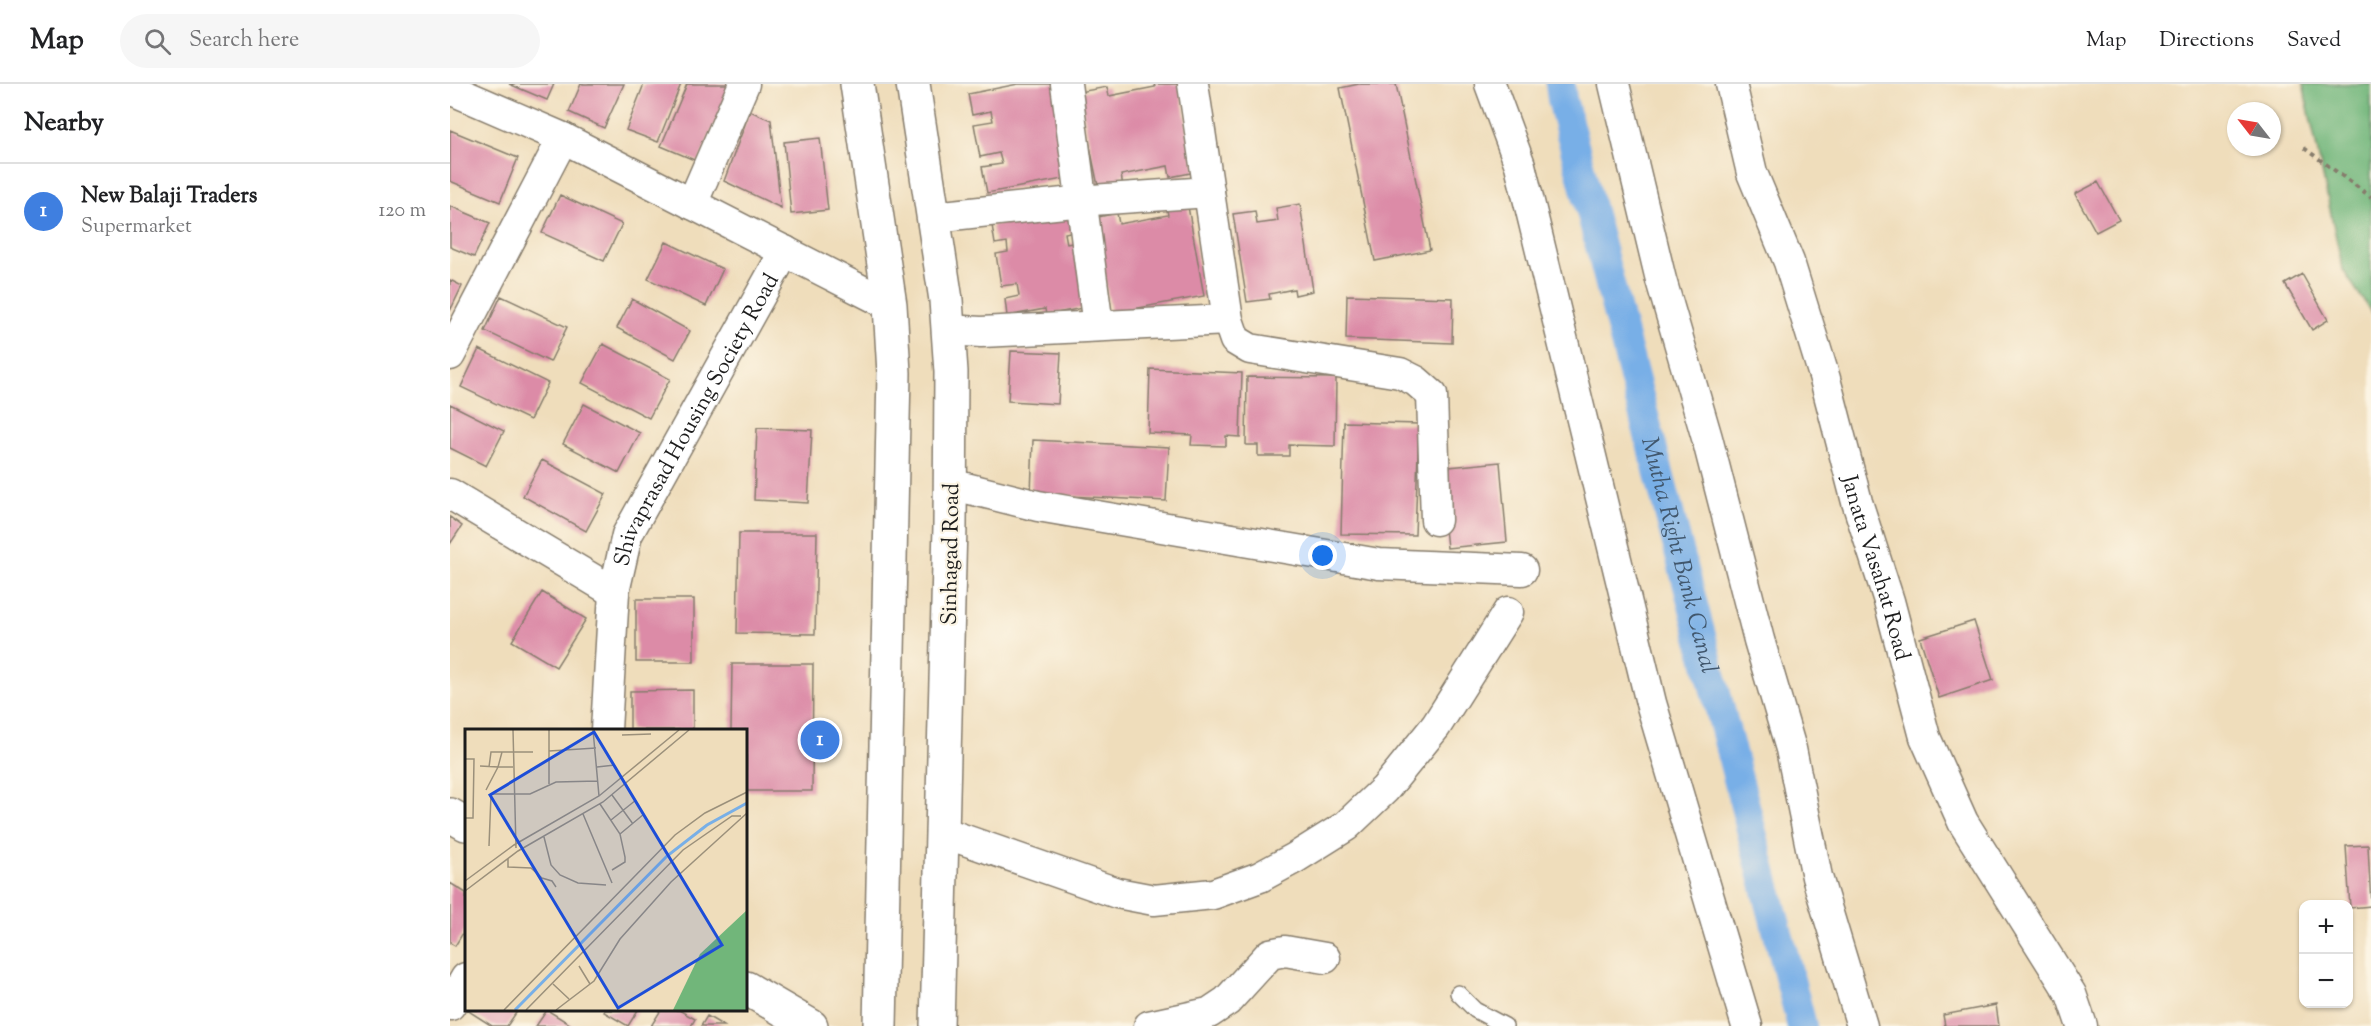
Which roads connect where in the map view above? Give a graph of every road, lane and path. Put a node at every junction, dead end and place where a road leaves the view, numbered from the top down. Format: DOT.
graph roads {
  1 [pos="744,84"];
  2 [pos="857,84"];
  3 [pos="913,84"];
  4 [pos="1066,84"];
  5 [pos="1193,84"];
  6 [pos="1490,84"];
  7 [pos="1614,84"];
  8 [pos="1731,84"];
  9 [pos="450,89"];
  10 [pos="563,138"];
  11 [pos="2304,148"];
  12 [pos="1209,192"];
  13 [pos="2371,197"];
  14 [pos="1081,201"];
  15 [pos="692,204"];
  16 [pos="934,217"];
  17 [pos="785,252"];
  18 [pos="890,305"];
  19 [pos="1228,320"];
  20 [pos="1098,326"];
  21 [pos="948,330"];
  22 [pos="450,355"];
  23 [pos="950,484"];
  24 [pos="450,494"];
  25 [pos="1436,520"];
  26 [pos="1522,570"];
  27 [pos="614,592"];
  28 [pos="1508,612"];
  29 [pos="606,729"];
  30 [pos="450,815"];
  31 [pos="465,823"];
  32 [pos="942,832"];
  33 [pos="1325,958"];
  34 [pos="465,980"];
  35 [pos="747,988"];
  36 [pos="1458,993"];
  37 [pos="450,1005"];
  38 [pos="811,1026"];
  39 [pos="880,1026"];
  40 [pos="937,1026"];
  41 [pos="1149,1026"];
  42 [pos="1505,1026"];
  43 [pos="1747,1026"];
  44 [pos="1862,1026"];
  45 [pos="2082,1026"];
  1 -- 15 [label="street"];
  2 -- 18 [label="main road"];
  3 -- 16 [label="main road, Sinhagad Road"];
  4 -- 14 [label="street"];
  5 -- 12 [label="street"];
  6 -- 43 [label="street"];
  7 -- 44 [label="street"];
  8 -- 45 [label="street, Janata Vasahat Road"];
  9 -- 10 [label="street, Shivaprasad Housing Society Road"];
  10 -- 15 [label="street, Shivaprasad Housing Society Road"];
  10 -- 22 [label="street"];
  11 -- 13 [label="path"];
  12 -- 14 [label="street"];
  12 -- 19 [label="street"];
  14 -- 16 [label="street"];
  14 -- 20 [label="street"];
  15 -- 17 [label="street, Shivaprasad Housing Society Road"];
  16 -- 21 [label="main road, Sinhagad Road"];
  17 -- 18 [label="street, Shivaprasad Housing Society Road"];
  17 -- 27 [label="street, Shivaprasad Housing Society Road"];
  18 -- 39 [label="main road"];
  19 -- 20 [label="street"];
  19 -- 25 [label="street"];
  20 -- 21 [label="street"];
  21 -- 23 [label="main road, Sinhagad Road"];
  23 -- 26 [label="street"];
  23 -- 32 [label="main road, Sinhagad Road"];
  24 -- 27 [label="street, Shivaprasad Housing Society Road"];
  27 -- 29 [label="street, Shivaprasad Housing Society Road"];
  28 -- 32 [label="street"];
  30 -- 31 [label="main road"];
  32 -- 40 [label="main road, Sinhagad Road"];
  33 -- 41 [label="street"];
  34 -- 37 [label="street"];
  35 -- 38 [label="main road"];
  36 -- 42 [label="lane"];
}
